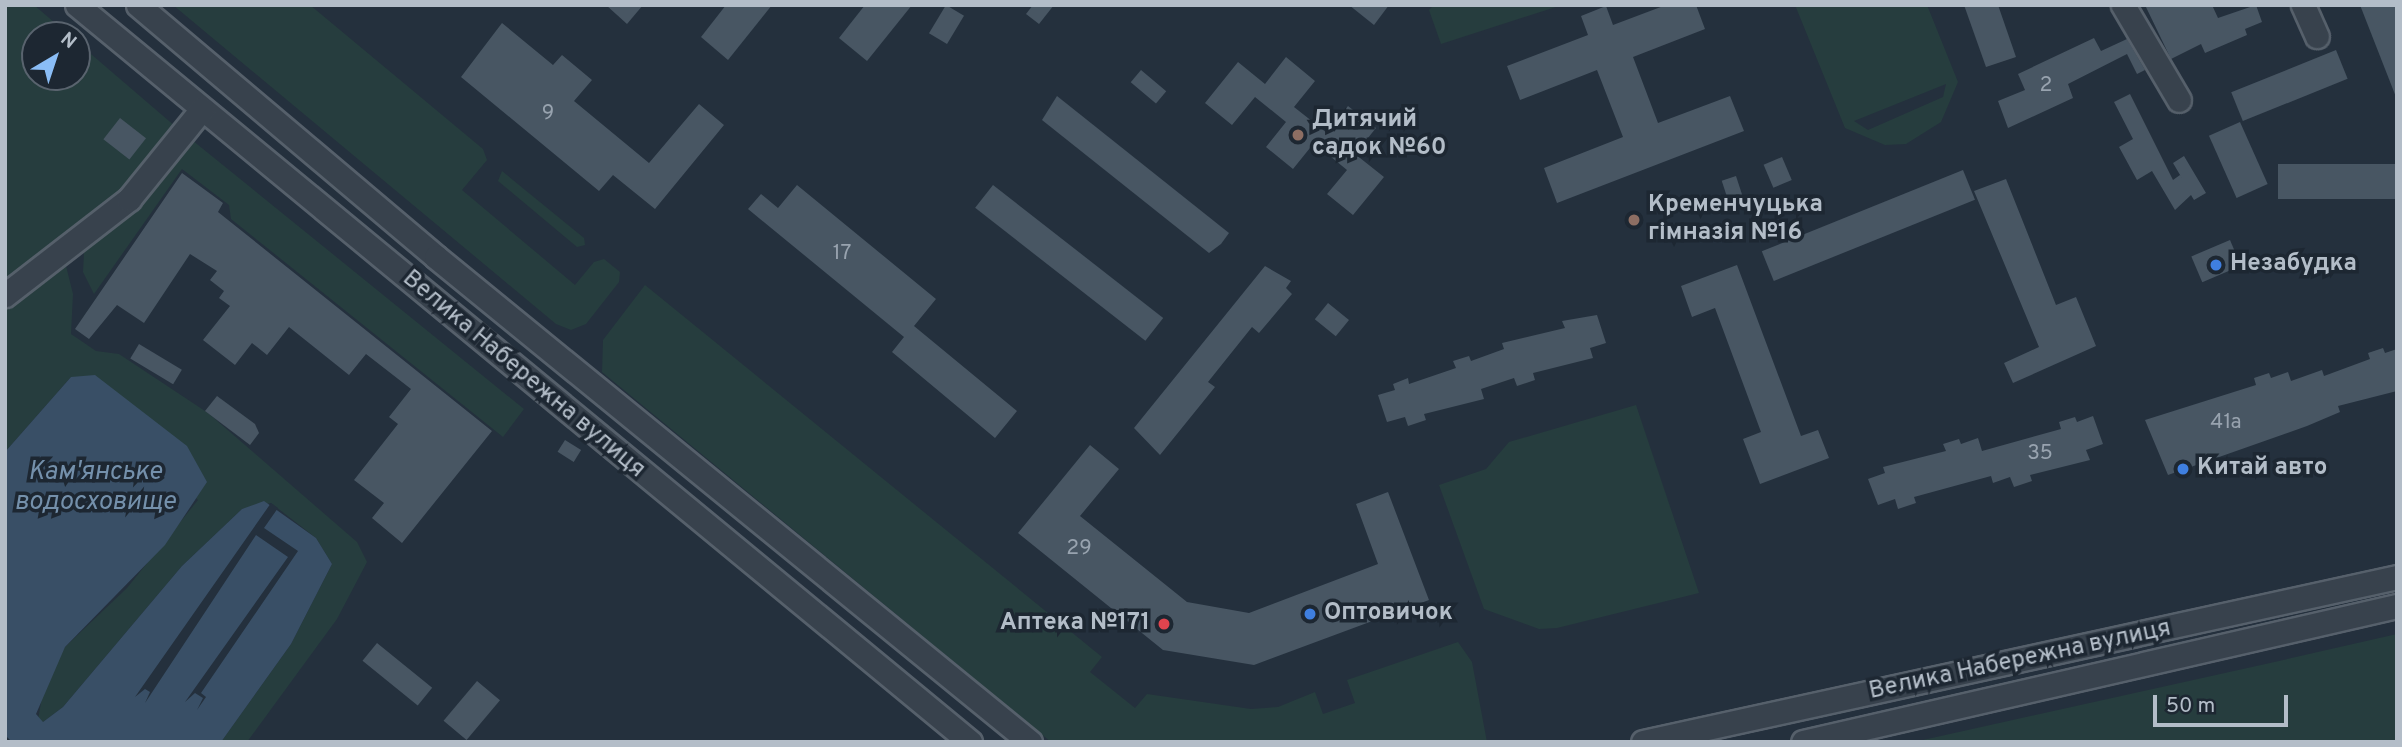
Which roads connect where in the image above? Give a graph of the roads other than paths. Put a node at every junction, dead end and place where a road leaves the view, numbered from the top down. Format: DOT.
graph roads {
  1 [pos="77,5"];
  2 [pos="138,5"];
  3 [pos="2123,5"];
  4 [pos="2303,5"];
  5 [pos="2317,36"];
  6 [pos="2179,100"];
  7 [pos="202,109"];
  8 [pos="5,295"];
  9 [pos="2397,577"];
  10 [pos="2397,606"];
  11 [pos="970,742"];
  12 [pos="1030,742"];
  13 [pos="1643,742"];
  14 [pos="1803,742"];
  1 -- 7 [label="street, Велика Набережна вулиця"];
  2 -- 12 [label="street, Велика Набережна вулиця"];
  3 -- 6 [label="street"];
  4 -- 5 [label="street"];
  7 -- 8 [label="street"];
  7 -- 11 [label="street, Велика Набережна вулиця"];
  9 -- 13 [label="street, Велика Набережна вулиця"];
  10 -- 14 [label="street, Велика Набережна вулиця"];
}
